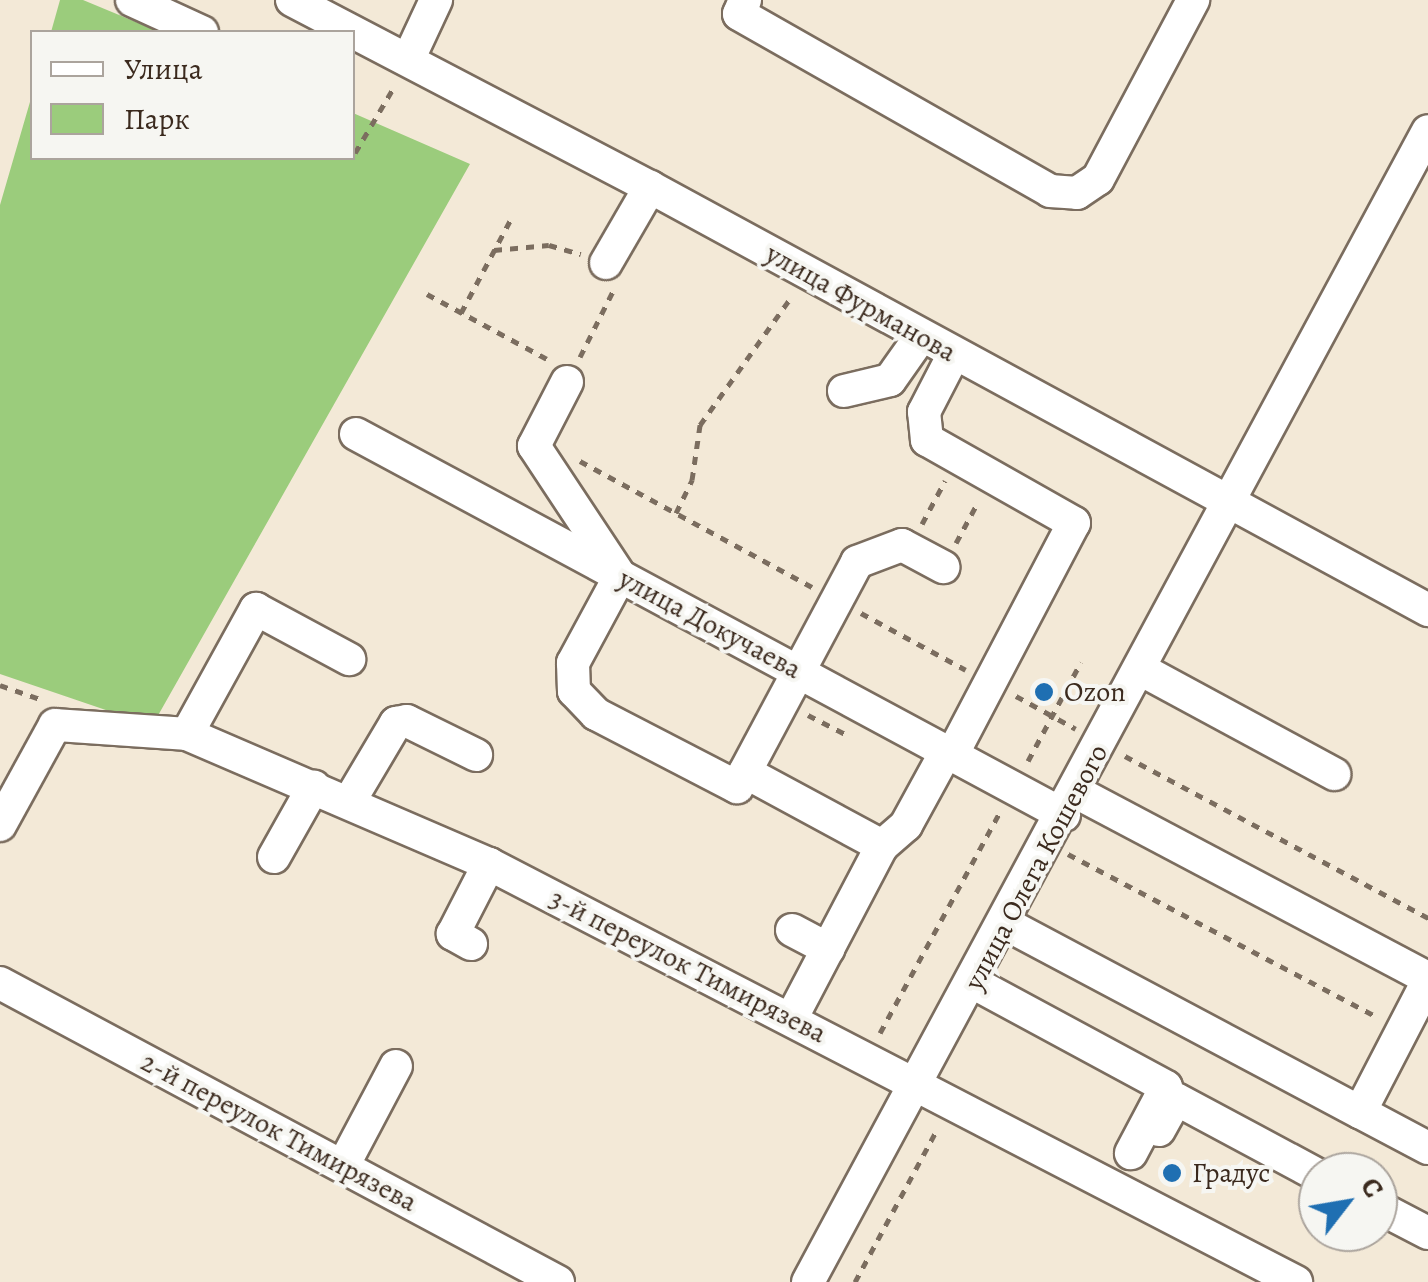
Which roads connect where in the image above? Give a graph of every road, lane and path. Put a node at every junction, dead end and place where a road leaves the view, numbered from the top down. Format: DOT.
graph roads {
  1 [pos="132,0"];
  2 [pos="292,0"];
  3 [pos="436,0"];
  4 [pos="745,0"];
  5 [pos="1192,0"];
  6 [pos="198,30"];
  7 [pos="353,30"];
  8 [pos="355,31"];
  9 [pos="409,58"];
  10 [pos="1428,132"];
  11 [pos="355,152"];
  12 [pos="650,186"];
  13 [pos="512,218"];
  14 [pos="494,250"];
  15 [pos="606,263"];
  16 [pos="805,272"];
  17 [pos="427,294"];
  18 [pos="461,312"];
  19 [pos="920,336"];
  20 [pos="954,354"];
  21 [pos="569,377"];
  22 [pos="844,391"];
  23 [pos="356,434"];
  24 [pos="956,460"];
  25 [pos="990,479"];
  26 [pos="1226,504"];
  27 [pos="676,513"];
  28 [pos="909,548"];
  29 [pos="943,567"];
  30 [pos="620,576"];
  31 [pos="1428,610"];
  32 [pos="349,659"];
  33 [pos="1081,662"];
  34 [pos="1140,669"];
  35 [pos="799,672"];
  36 [pos="783,702"];
  37 [pos="187,734"];
  38 [pos="849,736"];
  39 [pos="949,753"];
  40 [pos="476,755"];
  41 [pos="745,772"];
  42 [pos="1334,774"];
  43 [pos="314,786"];
  44 [pos="349,802"];
  45 [pos="1005,802"];
  46 [pos="981,807"];
  47 [pos="1063,817"];
  48 [pos="0,825"];
  49 [pos="882,846"];
  50 [pos="274,857"];
  51 [pos="489,864"];
  52 [pos="1006,924"];
  53 [pos="792,930"];
  54 [pos="471,944"];
  55 [pos="828,949"];
  56 [pos="1428,980"];
  57 [pos="0,983"];
  58 [pos="974,983"];
  59 [pos="791,1018"];
  60 [pos="1402,1030"];
  61 [pos="866,1058"];
  62 [pos="396,1066"];
  63 [pos="917,1086"];
  64 [pos="951,1103"];
  65 [pos="1360,1112"];
  66 [pos="1428,1148"];
  67 [pos="1130,1153"];
  68 [pos="1298,1164"];
  69 [pos="343,1166"];
  70 [pos="1124,1192"];
  71 [pos="1398,1217"];
  72 [pos="1428,1233"];
  73 [pos="558,1282"];
  74 [pos="808,1282"];
  75 [pos="855,1282"];
  76 [pos="1296,1282"];
  1 -- 6 [label="street"];
  2 -- 7 [label="street, улица Фурманова"];
  3 -- 9 [label="street"];
  4 -- 5 [label="street"];
  8 -- 9 [label="street, улица Фурманова"];
  9 -- 11 [label="path"];
  9 -- 12 [label="street, улица Фурманова"];
  10 -- 26 [label="street, улица Олега Кошевого"];
  12 -- 15 [label="street"];
  12 -- 16 [label="street, улица Фурманова"];
  13 -- 14 [label="path"];
  14 -- 15 [label="path"];
  14 -- 18 [label="path"];
  15 -- 21 [label="path"];
  16 -- 19 [label="street, улица Фурманова"];
  16 -- 27 [label="path"];
  17 -- 18 [label="path"];
  18 -- 21 [label="path"];
  19 -- 20 [label="street, улица Фурманова"];
  19 -- 22 [label="street"];
  20 -- 24 [label="street"];
  20 -- 26 [label="street, улица Фурманова"];
  21 -- 30 [label="street"];
  23 -- 30 [label="street, улица Докучаева"];
  24 -- 25 [label="street"];
  24 -- 28 [label="path"];
  25 -- 29 [label="path"];
  25 -- 39 [label="street"];
  26 -- 31 [label="street, улица Фурманова"];
  26 -- 34 [label="street, улица Олега Кошевого"];
  28 -- 29 [label="street"];
  28 -- 35 [label="street"];
  30 -- 35 [label="street, улица Докучаева"];
  30 -- 41 [label="street"];
  32 -- 37 [label="street"];
  33 -- 45 [label="path"];
  34 -- 42 [label="street"];
  34 -- 47 [label="street, улица Олега Кошевого"];
  35 -- 36 [label="street"];
  35 -- 39 [label="street, улица Докучаева"];
  36 -- 38 [label="path"];
  36 -- 41 [label="street"];
  37 -- 43 [label="street, 3-й переулок Тимирязева"];
  37 -- 48 [label="street, 3-й переулок Тимирязева"];
  39 -- 45 [label="street, улица Докучаева"];
  39 -- 49 [label="street"];
  40 -- 44 [label="street"];
  41 -- 49 [label="street"];
  43 -- 44 [label="street, 3-й переулок Тимирязева"];
  43 -- 50 [label="street"];
  44 -- 51 [label="street, 3-й переулок Тимирязева"];
  45 -- 46 [label="path"];
  45 -- 47 [label="street, улица Докучаева"];
  45 -- 47 [label="path"];
  45 -- 61 [label="path"];
  47 -- 52 [label="street, улица Олега Кошевого"];
  47 -- 56 [label="street, улица Докучаева"];
  47 -- 60 [label="path"];
  49 -- 55 [label="street"];
  51 -- 54 [label="street"];
  51 -- 59 [label="street, 3-й переулок Тимирязева"];
  52 -- 58 [label="street, улица Олега Кошевого"];
  52 -- 65 [label="street"];
  53 -- 55 [label="street"];
  55 -- 59 [label="street"];
  56 -- 60 [label="street"];
  57 -- 69 [label="street, 2-й переулок Тимирязева"];
  58 -- 63 [label="street, улица Олега Кошевого"];
  58 -- 67 [label="street"];
  59 -- 61 [label="street, 3-й переулок Тимирязева"];
  60 -- 65 [label="street"];
  61 -- 63 [label="street, 3-й переулок Тимирязева"];
  62 -- 69 [label="street"];
  63 -- 64 [label="street, 3-й переулок Тимирязева"];
  63 -- 74 [label="street, улица Олега Кошевого"];
  64 -- 70 [label="street, 3-й переулок Тимирязева"];
  64 -- 75 [label="path"];
  65 -- 66 [label="street"];
  68 -- 70 [label="street"];
  69 -- 73 [label="street, 2-й переулок Тимирязева"];
  70 -- 76 [label="street, 3-й переулок Тимирязева"];
  71 -- 72 [label="street"];
}
